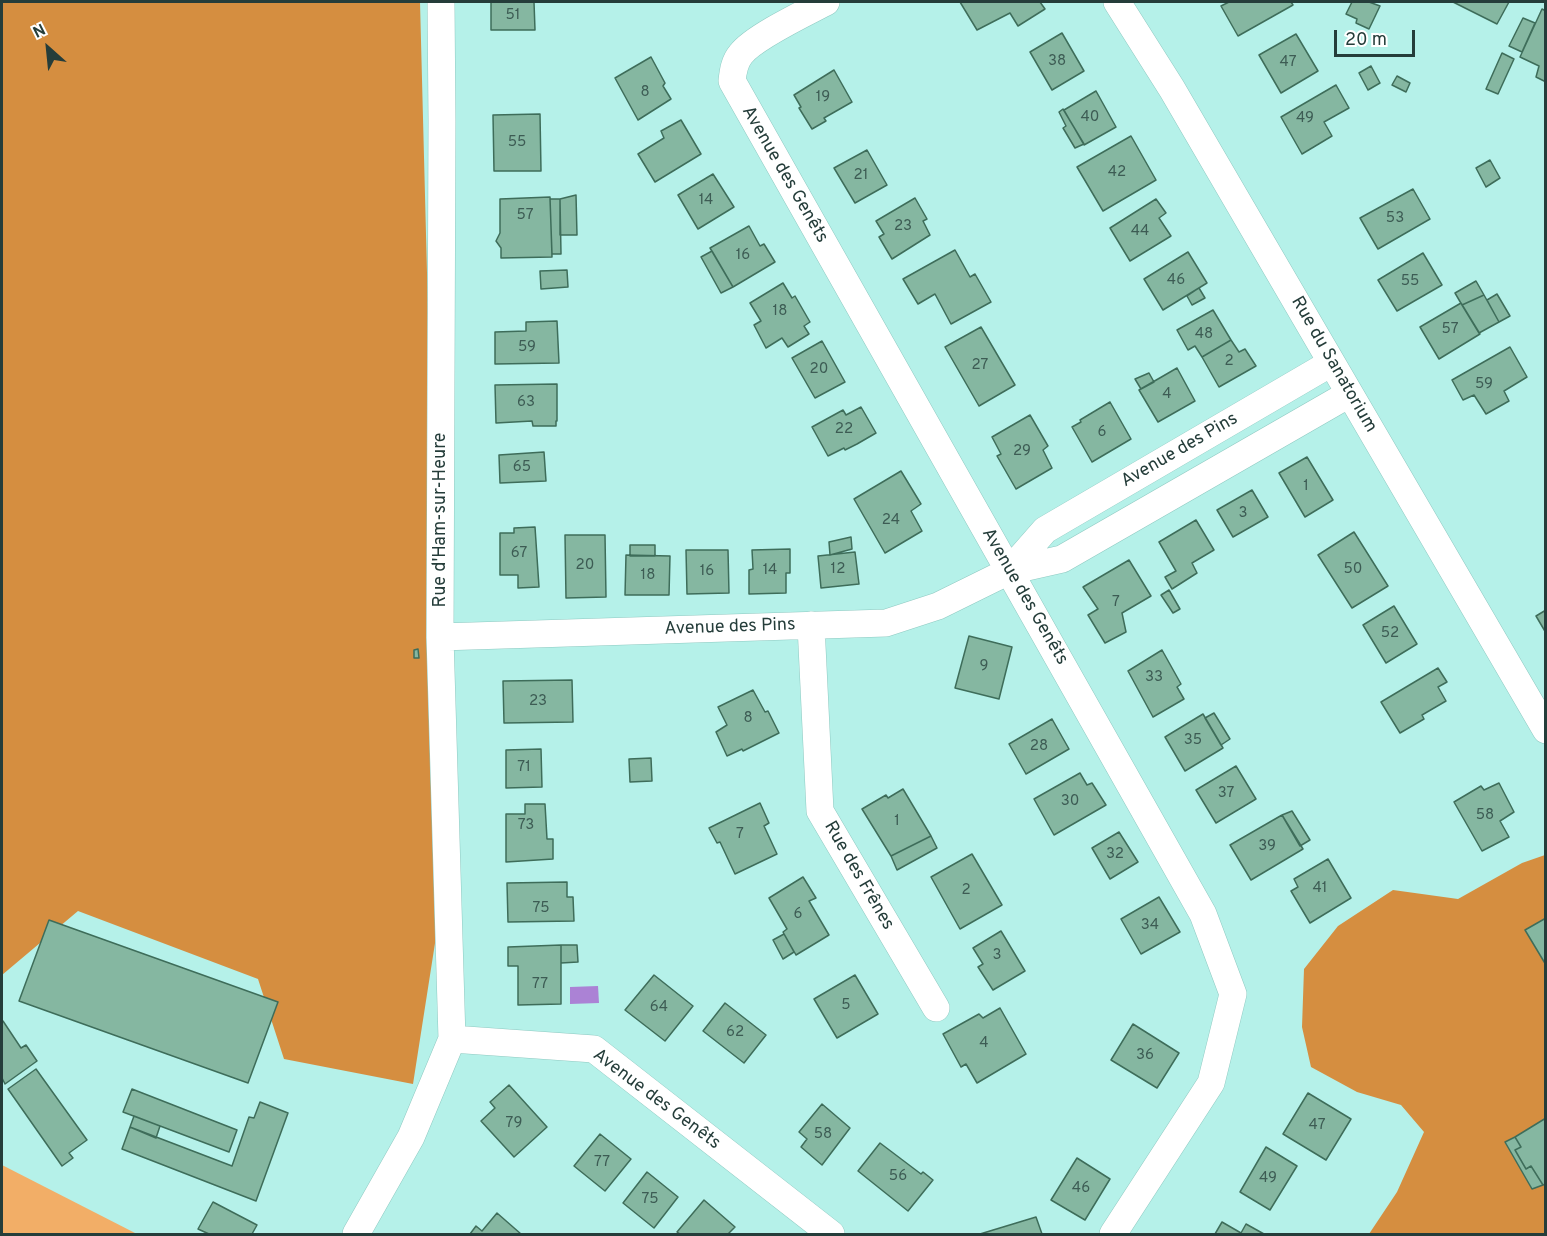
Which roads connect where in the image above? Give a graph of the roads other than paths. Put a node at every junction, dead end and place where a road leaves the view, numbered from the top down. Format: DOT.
graph roads {
  1 [pos="441,2"];
  2 [pos="826,2"];
  3 [pos="1117,2"];
  4 [pos="1331,363"];
  5 [pos="1349,394"];
  6 [pos="1010,571"];
  7 [pos="812,625"];
  8 [pos="440,637"];
  9 [pos="1545,730"];
  10 [pos="936,1008"];
  11 [pos="452,1039"];
  12 [pos="356,1234"];
  13 [pos="831,1234"];
  14 [pos="1113,1234"];
  1 -- 8 [label="street, Rue d'Ham-sur-Heure"];
  2 -- 6 [label="street, Avenue des Genêts"];
  3 -- 4 [label="street, Rue du Sanatorium"];
  4 -- 5 [label="street, Rue du Sanatorium"];
  4 -- 6 [label="street, Avenue des Pins"];
  5 -- 6 [label="street, Avenue des Pins"];
  5 -- 9 [label="street, Rue du Sanatorium"];
  6 -- 7 [label="street, Avenue des Pins"];
  6 -- 14 [label="street, Avenue des Genêts"];
  7 -- 8 [label="street, Avenue des Pins"];
  7 -- 10 [label="street, Rue des Frênes"];
  8 -- 11 [label="street, Rue d'Ham-sur-Heure"];
  11 -- 12 [label="street"];
  11 -- 13 [label="street, Avenue des Genêts"];
}
